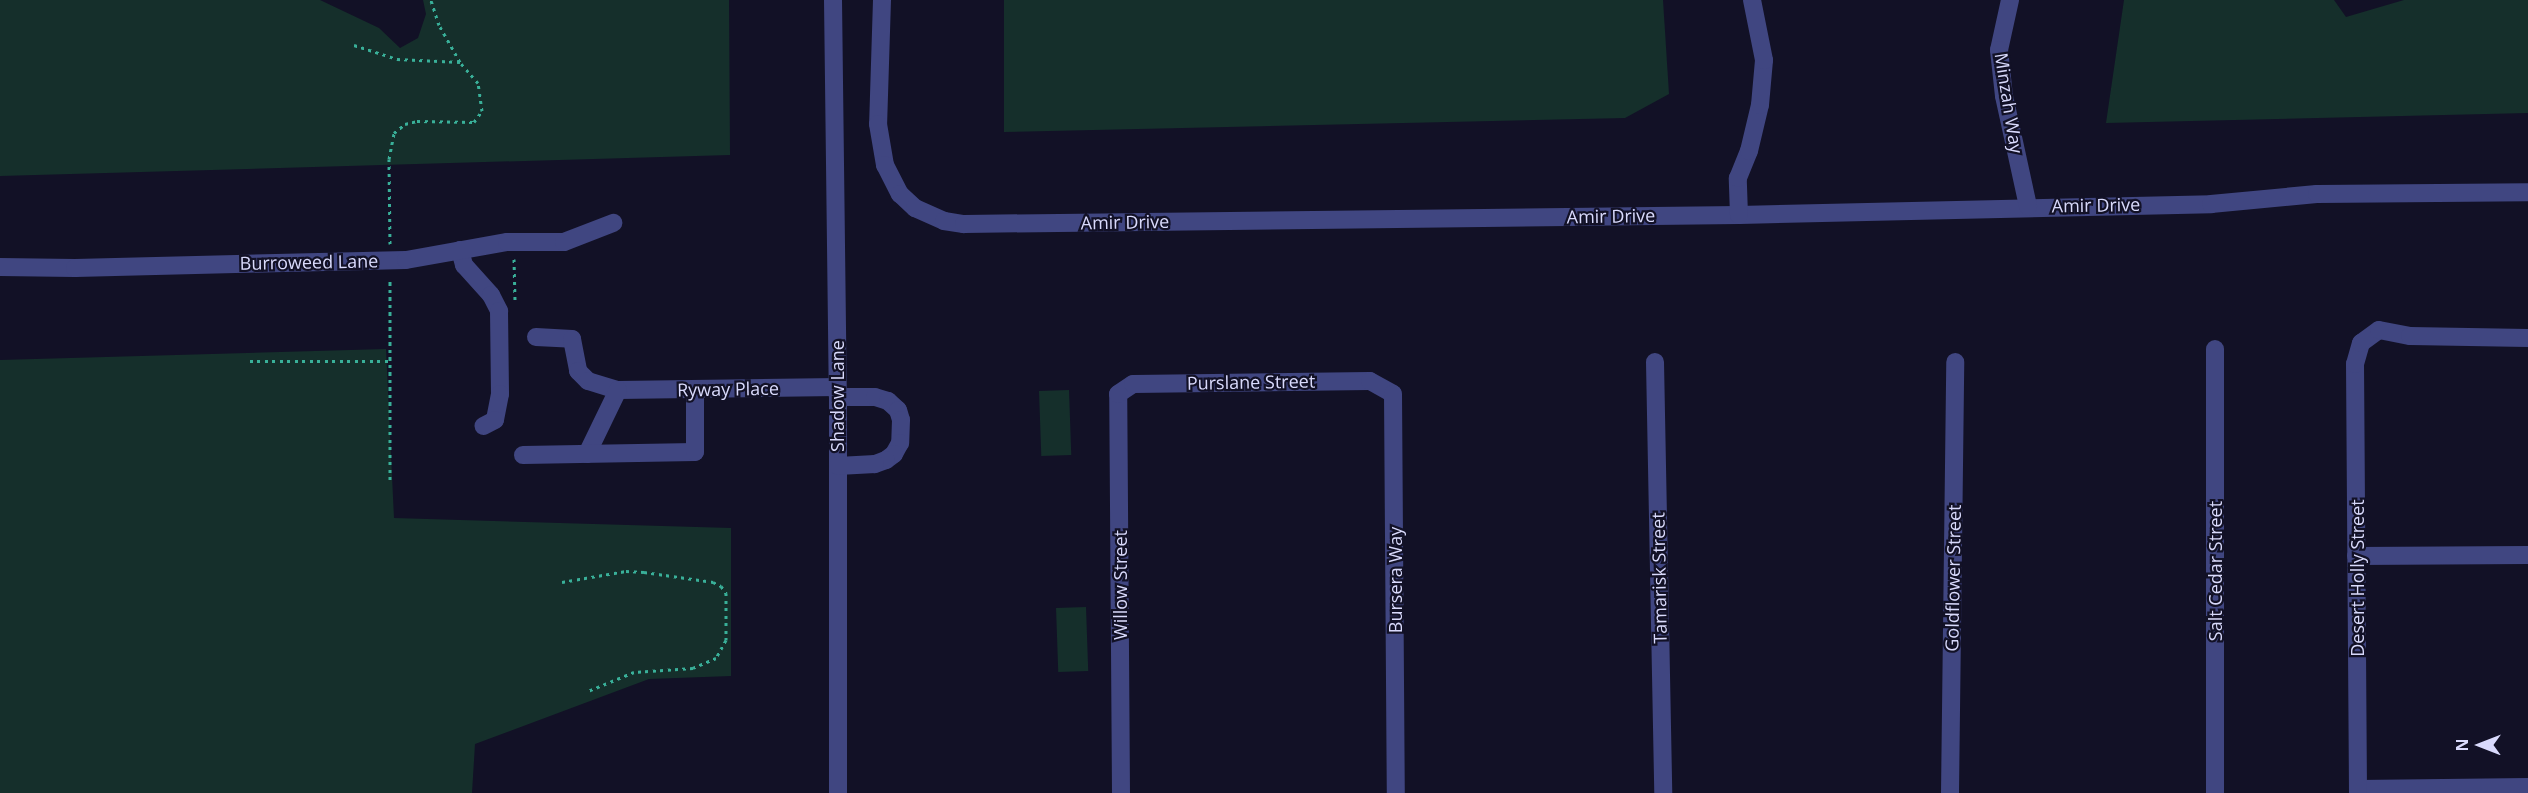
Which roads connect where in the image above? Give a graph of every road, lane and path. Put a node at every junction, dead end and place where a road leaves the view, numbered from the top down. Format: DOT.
graph roads {
  1 [pos="430,0"];
  2 [pos="832,0"];
  3 [pos="882,0"];
  4 [pos="1752,0"];
  5 [pos="2010,0"];
  6 [pos="354,45"];
  7 [pos="460,62"];
  8 [pos="2528,192"];
  9 [pos="2028,206"];
  10 [pos="1739,215"];
  11 [pos="613,223"];
  12 [pos="514,242"];
  13 [pos="460,250"];
  14 [pos="390,260"];
  15 [pos="0,267"];
  16 [pos="515,312"];
  17 [pos="536,337"];
  18 [pos="2528,338"];
  19 [pos="2215,349"];
  20 [pos="250,361"];
  21 [pos="390,361"];
  22 [pos="1655,362"];
  23 [pos="1955,362"];
  24 [pos="1370,381"];
  25 [pos="1133,384"];
  26 [pos="695,389"];
  27 [pos="618,390"];
  28 [pos="837,392"];
  29 [pos="483,426"];
  30 [pos="586,454"];
  31 [pos="523,455"];
  32 [pos="838,466"];
  33 [pos="390,480"];
  34 [pos="2528,555"];
  35 [pos="2356,556"];
  36 [pos="562,582"];
  37 [pos="586,692"];
  38 [pos="2528,787"];
  39 [pos="2358,791"];
  40 [pos="838,793"];
  41 [pos="1121,793"];
  42 [pos="1396,793"];
  43 [pos="1663,793"];
  44 [pos="1950,793"];
  45 [pos="2215,793"];
  1 -- 7 [label="path"];
  2 -- 28 [label="street, Shadow Lane"];
  3 -- 10 [label="street, Amir Drive"];
  4 -- 10 [label="street"];
  5 -- 9 [label="street, Minzah Way"];
  6 -- 7 [label="path"];
  7 -- 14 [label="path"];
  8 -- 9 [label="street, Amir Drive"];
  9 -- 10 [label="street, Amir Drive"];
  11 -- 12 [label="street, Burroweed Lane"];
  12 -- 13 [label="street, Burroweed Lane"];
  12 -- 16 [label="path"];
  13 -- 14 [label="street, Burroweed Lane"];
  13 -- 29 [label="street"];
  14 -- 15 [label="street, Burroweed Lane"];
  14 -- 21 [label="path"];
  17 -- 27 [label="street, Ryway Place"];
  18 -- 35 [label="street, Desert Holly Street"];
  19 -- 45 [label="street, Salt Cedar Street"];
  20 -- 21 [label="path"];
  21 -- 33 [label="path"];
  22 -- 43 [label="street, Tamarisk Street"];
  23 -- 44 [label="street, Goldflower Street"];
  24 -- 25 [label="street, Purslane Street"];
  24 -- 42 [label="street, Bursera Way"];
  25 -- 41 [label="street, Willow Street"];
  26 -- 27 [label="street, Ryway Place"];
  26 -- 28 [label="street, Ryway Place"];
  26 -- 30 [label="street"];
  27 -- 30 [label="street"];
  28 -- 32 [label="street, Shadow Lane"];
  28 -- 32 [label="street, Ryway Place"];
  30 -- 31 [label="street"];
  32 -- 40 [label="street, Shadow Lane"];
  34 -- 35 [label="street"];
  35 -- 39 [label="street, Desert Holly Street"];
  36 -- 37 [label="path"];
  38 -- 39 [label="street"];
}
